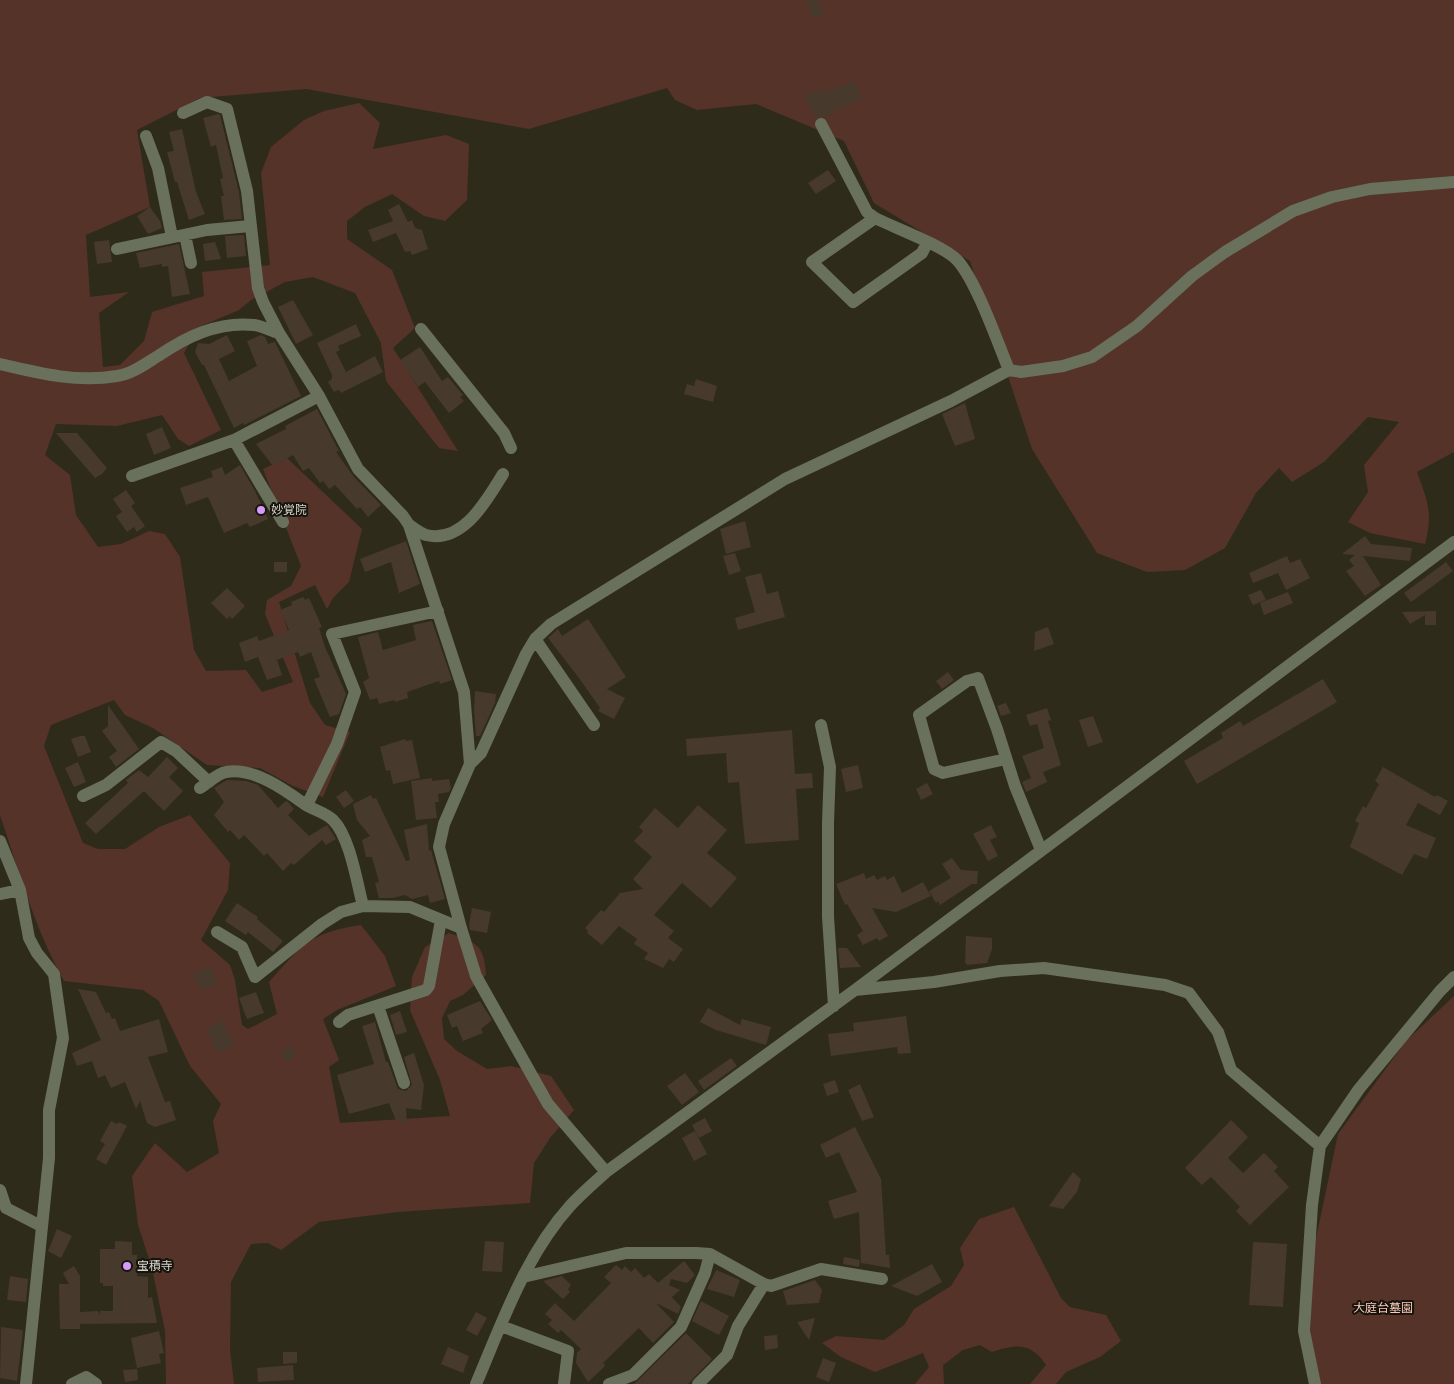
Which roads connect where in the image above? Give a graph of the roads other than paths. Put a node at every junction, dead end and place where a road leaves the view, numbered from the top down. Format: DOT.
graph roads {
  1 [pos="183,113"];
  2 [pos="821,124"];
  3 [pos="146,136"];
  4 [pos="1454,182"];
  5 [pos="876,218"];
  6 [pos="250,226"];
  7 [pos="185,235"];
  8 [pos="172,237"];
  9 [pos="927,243"];
  10 [pos="117,249"];
  11 [pos="191,263"];
  12 [pos="421,329"];
  13 [pos="280,333"];
  14 [pos="0,364"];
  15 [pos="1009,370"];
  16 [pos="319,396"];
  17 [pos="234,440"];
  18 [pos="511,448"];
  19 [pos="503,474"];
  20 [pos="132,476"];
  21 [pos="283,522"];
  22 [pos="409,525"];
  23 [pos="1454,542"];
  24 [pos="438,611"];
  25 [pos="535,638"];
  26 [pos="594,725"];
  27 [pos="821,725"];
  28 [pos="1006,759"];
  29 [pos="470,764"];
  30 [pos="83,796"];
  31 [pos="307,805"];
  32 [pos="0,841"];
  33 [pos="1041,850"];
  34 [pos="20,890"];
  35 [pos="0,894"];
  36 [pos="363,906"];
  37 [pos="440,920"];
  38 [pos="461,928"];
  39 [pos="217,932"];
  40 [pos="1454,977"];
  41 [pos="856,990"];
  42 [pos="378,1006"];
  43 [pos="834,1006"];
  44 [pos="339,1022"];
  45 [pos="404,1083"];
  46 [pos="1320,1146"];
  47 [pos="606,1172"];
  48 [pos="0,1190"];
  49 [pos="41,1226"];
  50 [pos="710,1254"];
  51 [pos="523,1277"];
  52 [pos="882,1279"];
  53 [pos="764,1284"];
  54 [pos="501,1326"];
  55 [pos="26,1384"];
  56 [pos="72,1384"];
  57 [pos="96,1384"];
  58 [pos="476,1384"];
  59 [pos="564,1384"];
  60 [pos="609,1384"];
  61 [pos="698,1384"];
  62 [pos="1315,1384"];
  1 -- 6 [label="street"];
  2 -- 5 [label="street"];
  3 -- 8 [label="street"];
  4 -- 15 [label="street"];
  5 -- 9 [label="street"];
  5 -- 9 [label="street"];
  6 -- 7 [label="street"];
  6 -- 13 [label="street"];
  7 -- 8 [label="street"];
  7 -- 11 [label="street"];
  8 -- 10 [label="street"];
  9 -- 15 [label="street"];
  12 -- 18 [label="street"];
  13 -- 14 [label="street"];
  13 -- 16 [label="street"];
  15 -- 25 [label="street"];
  16 -- 17 [label="street"];
  16 -- 22 [label="street"];
  17 -- 20 [label="street"];
  17 -- 21 [label="street"];
  19 -- 22 [label="street"];
  22 -- 24 [label="street"];
  23 -- 33 [label="street"];
  24 -- 29 [label="street"];
  24 -- 31 [label="street"];
  25 -- 26 [label="street"];
  25 -- 29 [label="street"];
  27 -- 43 [label="street"];
  28 -- 28 [label="street"];
  28 -- 33 [label="street"];
  29 -- 38 [label="street"];
  30 -- 31 [label="street"];
  31 -- 36 [label="street"];
  32 -- 34 [label="street"];
  33 -- 41 [label="street"];
  34 -- 35 [label="street"];
  34 -- 49 [label="street"];
  36 -- 37 [label="street"];
  36 -- 39 [label="street"];
  37 -- 38 [label="street"];
  37 -- 42 [label="street"];
  38 -- 47 [label="street"];
  40 -- 46 [label="street"];
  41 -- 43 [label="street"];
  41 -- 46 [label="street"];
  42 -- 44 [label="street"];
  42 -- 45 [label="street"];
  43 -- 47 [label="street"];
  46 -- 62 [label="street"];
  47 -- 51 [label="street"];
  48 -- 49 [label="street"];
  49 -- 55 [label="street"];
  50 -- 51 [label="street"];
  50 -- 53 [label="street"];
  50 -- 60 [label="street"];
  51 -- 54 [label="street"];
  52 -- 53 [label="street"];
  53 -- 61 [label="street"];
  54 -- 58 [label="street"];
  54 -- 59 [label="street"];
  56 -- 57 [label="street"];
}
